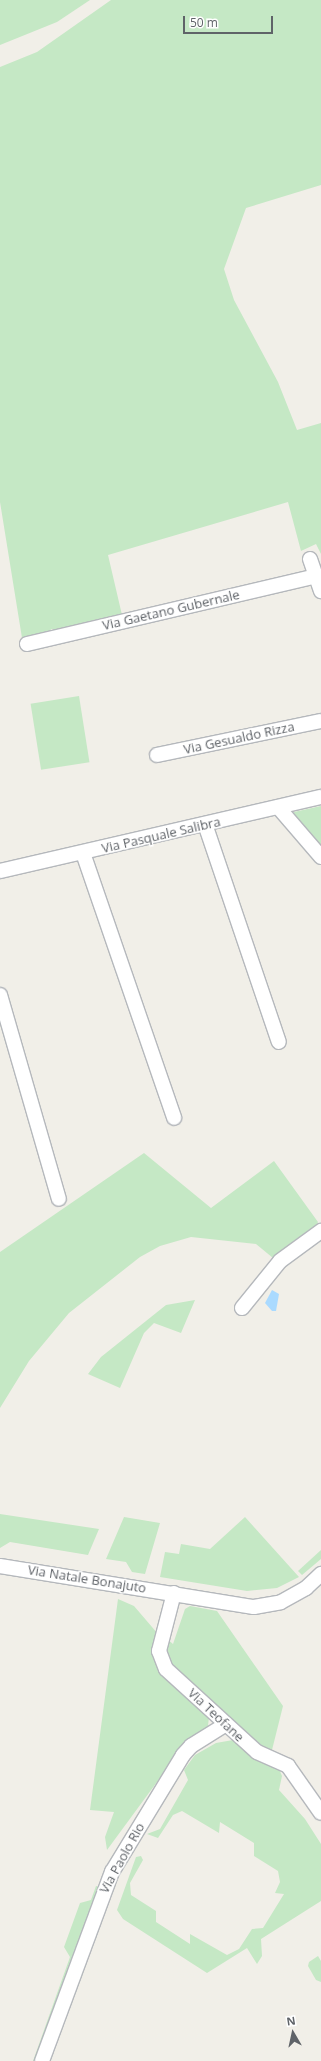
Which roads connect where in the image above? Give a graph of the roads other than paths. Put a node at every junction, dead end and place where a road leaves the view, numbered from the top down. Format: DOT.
graph roads {
  1 [pos="310,559"];
  2 [pos="316,576"];
  3 [pos="321,591"];
  4 [pos="27,644"];
  5 [pos="321,721"];
  6 [pos="157,755"];
  7 [pos="321,797"];
  8 [pos="278,807"];
  9 [pos="205,824"];
  10 [pos="83,853"];
  11 [pos="321,857"];
  12 [pos="0,871"];
  13 [pos="0,995"];
  14 [pos="280,1042"];
  15 [pos="174,1118"];
  16 [pos="59,1199"];
  17 [pos="321,1231"];
  18 [pos="242,1308"];
  19 [pos="0,1566"];
  20 [pos="321,1574"];
  21 [pos="174,1593"];
  22 [pos="224,1725"];
  23 [pos="321,1813"];
  24 [pos="42,2061"];
  1 -- 2 [label="street"];
  2 -- 3 [label="street"];
  2 -- 4 [label="street, Via Gaetano Gubernale"];
  5 -- 6 [label="street, Via Gesualdo Rizza"];
  7 -- 8 [label="street, Via Pasquale Salibra"];
  8 -- 9 [label="street, Via Pasquale Salibra"];
  8 -- 11 [label="street"];
  9 -- 10 [label="street, Via Pasquale Salibra"];
  9 -- 14 [label="street"];
  10 -- 12 [label="street, Via Pasquale Salibra"];
  10 -- 15 [label="street"];
  13 -- 16 [label="street"];
  17 -- 18 [label="street"];
  19 -- 21 [label="street, Via Natale Bonajuto"];
  20 -- 21 [label="street, Via Natale Bonajuto"];
  21 -- 22 [label="street, Via Teofane"];
  22 -- 23 [label="street, Via Teofane"];
  22 -- 24 [label="street, Via Paolo Rio"];
}
